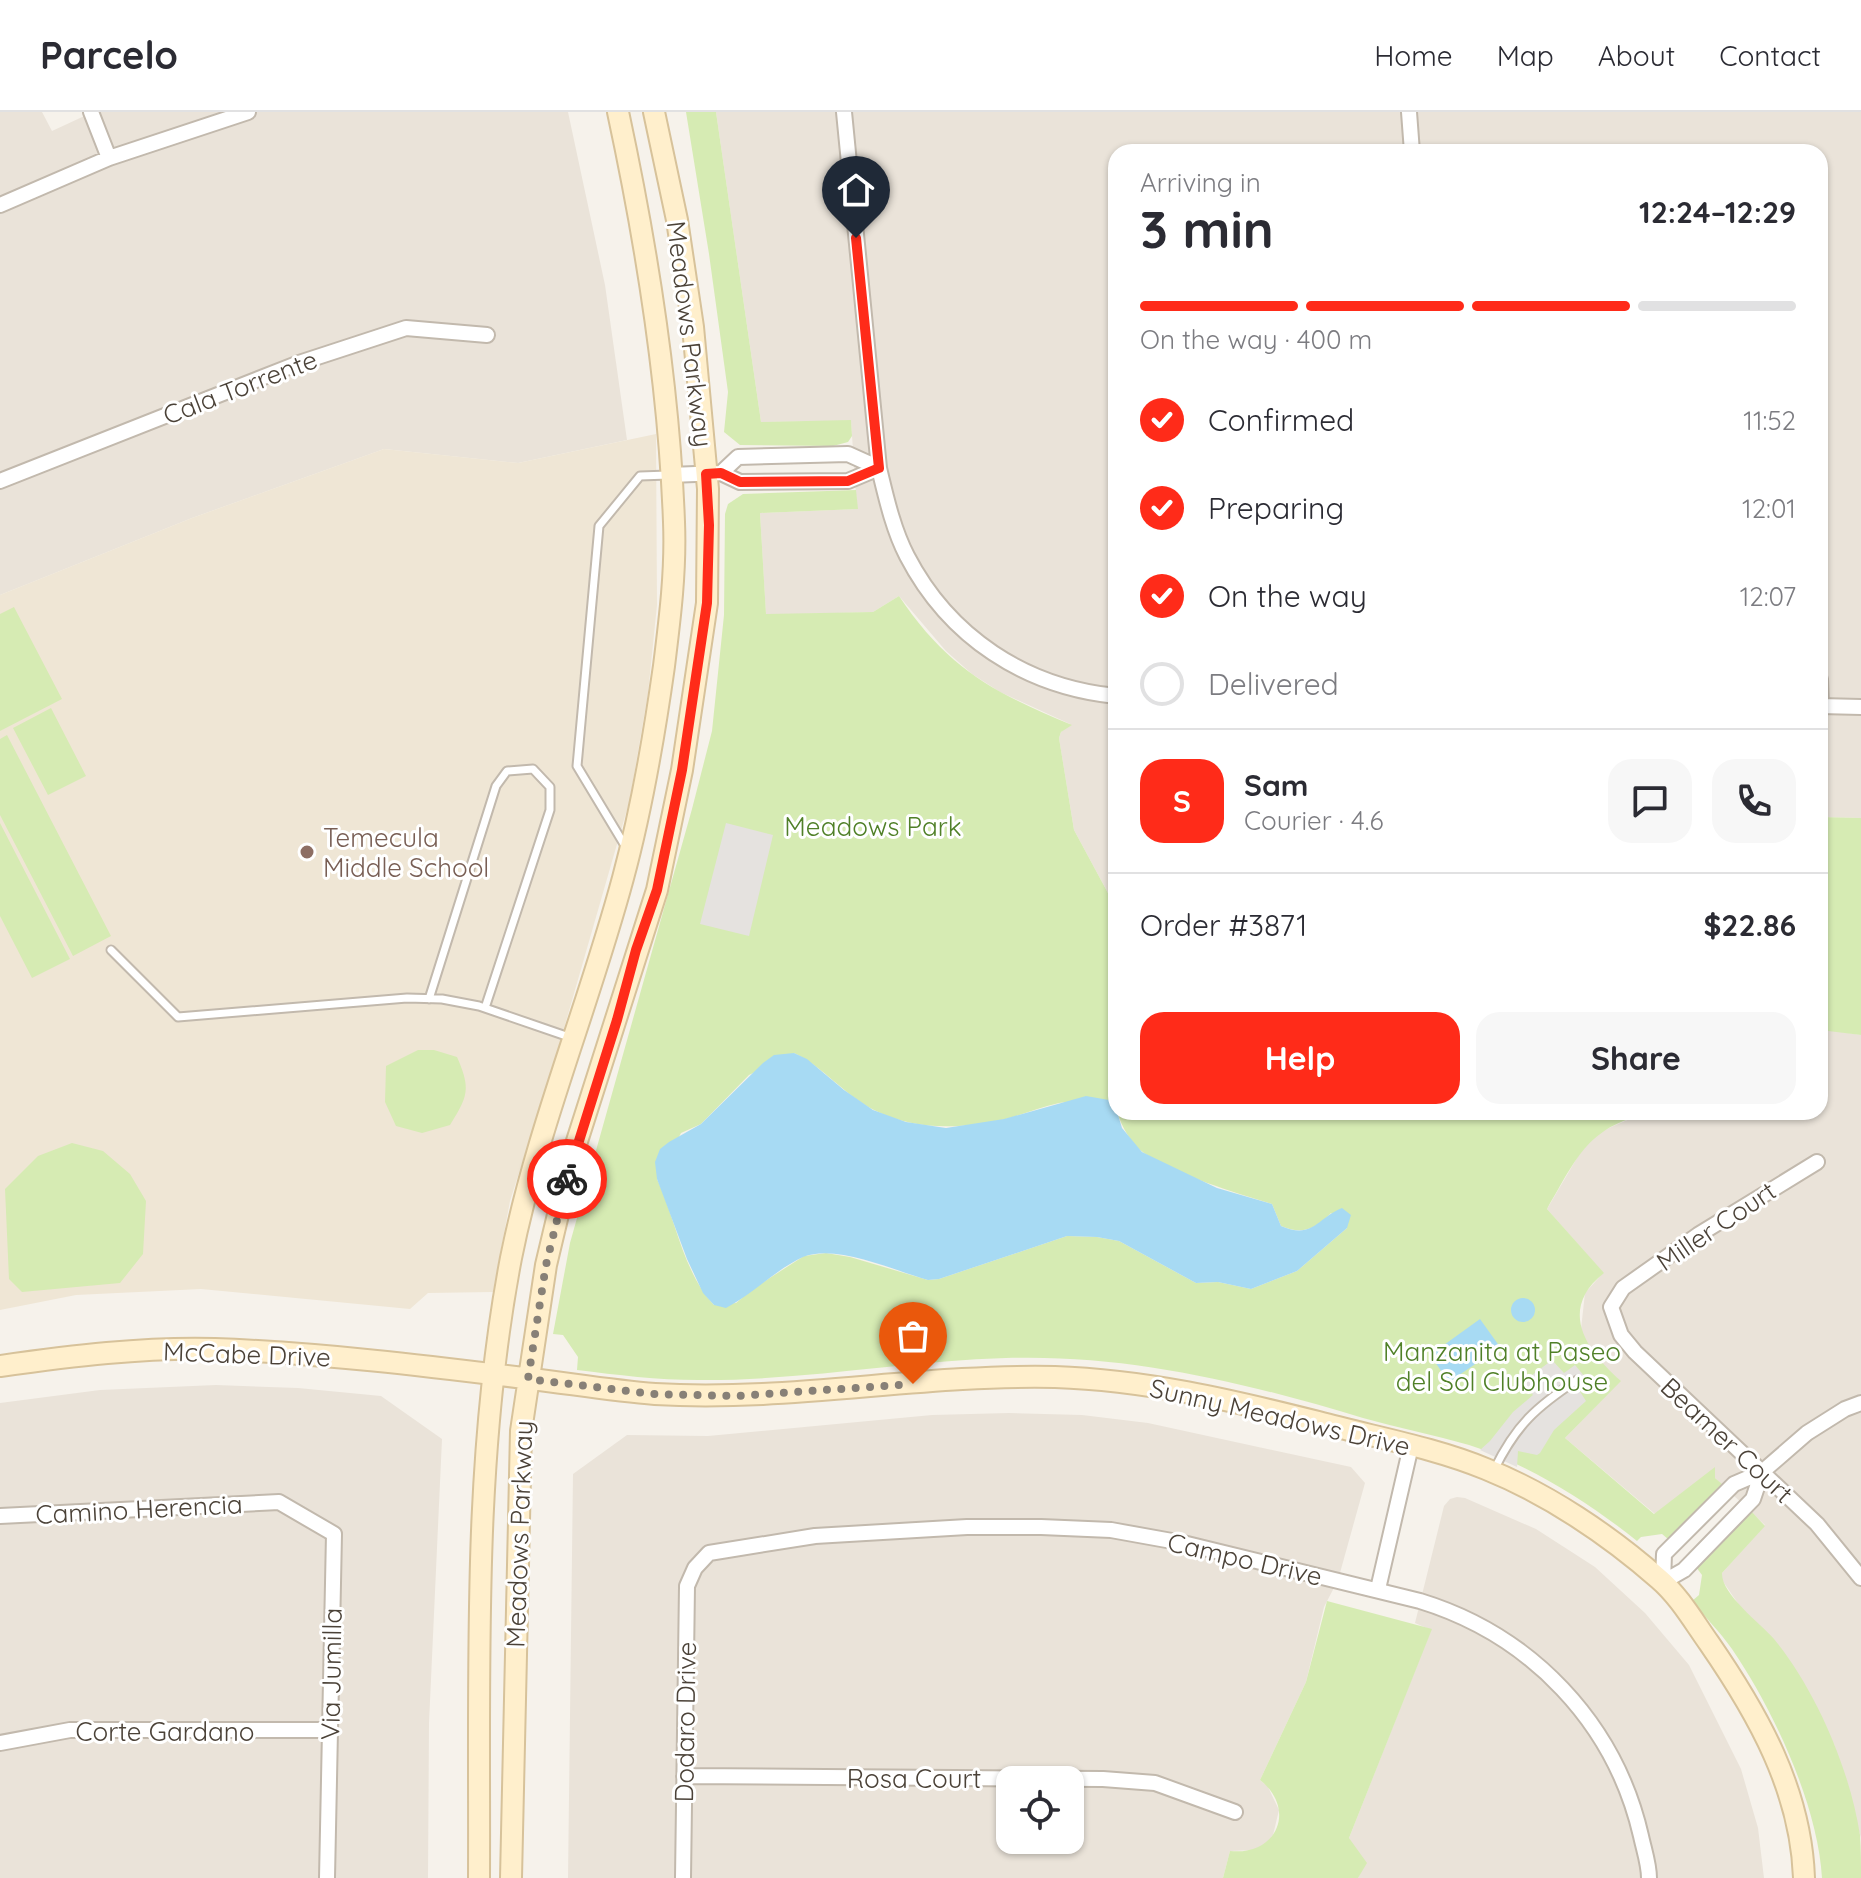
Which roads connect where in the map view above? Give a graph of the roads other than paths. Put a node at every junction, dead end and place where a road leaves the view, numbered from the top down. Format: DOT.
graph roads {
  1 [pos="91,112"];
  2 [pos="248,112"];
  3 [pos="618,112"];
  4 [pos="654,112"];
  5 [pos="844,112"];
  6 [pos="1409,112"];
  7 [pos="1411,144"];
  8 [pos="109,158"];
  9 [pos="0,205"];
  10 [pos="487,335"];
  11 [pos="879,468"];
  12 [pos="714,474"];
  13 [pos="670,475"];
  14 [pos="0,481"];
  15 [pos="1108,695"];
  16 [pos="1828,706"];
  17 [pos="1861,707"];
  18 [pos="629,853"];
  19 [pos="111,950"];
  20 [pos="429,999"];
  21 [pos="485,1008"];
  22 [pos="574,1039"];
  23 [pos="1817,1162"];
  24 [pos="1617,1295"];
  25 [pos="0,1366"];
  26 [pos="494,1375"];
  27 [pos="528,1379"];
  28 [pos="1577,1380"];
  29 [pos="1861,1403"];
  30 [pos="1411,1446"];
  31 [pos="1493,1472"];
  32 [pos="1762,1472"];
  33 [pos="279,1502"];
  34 [pos="0,1516"];
  35 [pos="695,1568"];
  36 [pos="1861,1578"];
  37 [pos="1663,1582"];
  38 [pos="1378,1589"];
  39 [pos="330,1730"];
  40 [pos="0,1743"];
  41 [pos="684,1776"];
  42 [pos="1235,1812"];
  43 [pos="327,1878"];
  44 [pos="479,1878"];
  45 [pos="511,1878"];
  46 [pos="683,1878"];
  47 [pos="1649,1878"];
  48 [pos="1804,1878"];
  1 -- 8 [label="street"];
  2 -- 8 [label="street"];
  3 -- 13 [label="main road, Meadows Parkway"];
  4 -- 12 [label="main road, Meadows Parkway"];
  5 -- 11 [label="street"];
  6 -- 7 [label="street"];
  8 -- 9 [label="street"];
  10 -- 14 [label="street, Cala Torrente"];
  11 -- 12 [label="street"];
  11 -- 12 [label="street"];
  11 -- 15 [label="street"];
  12 -- 13 [label="street"];
  12 -- 27 [label="main road, Meadows Parkway"];
  13 -- 18 [label="main road, Meadows Parkway"];
  13 -- 18 [label="lane"];
  16 -- 17 [label="street"];
  18 -- 22 [label="main road, Meadows Parkway"];
  19 -- 20 [label="lane"];
  20 -- 21 [label="lane"];
  20 -- 21 [label="lane"];
  21 -- 22 [label="lane"];
  22 -- 26 [label="main road, Meadows Parkway"];
  23 -- 24 [label="street, Miller Court"];
  24 -- 32 [label="street, Beamer Court"];
  25 -- 26 [label="main road, McCabe Drive"];
  26 -- 27 [label="main road, McCabe Drive"];
  26 -- 44 [label="main road, Meadows Parkway"];
  27 -- 30 [label="main road, Sunny Meadows Drive"];
  27 -- 45 [label="main road, Meadows Parkway"];
  28 -- 31 [label="lane"];
  29 -- 32 [label="street"];
  30 -- 31 [label="main road, Sunny Meadows Drive"];
  30 -- 38 [label="street"];
  31 -- 37 [label="main road, Sunny Meadows Drive"];
  32 -- 36 [label="street, Beamer Court"];
  32 -- 37 [label="street"];
  32 -- 37 [label="street"];
  33 -- 34 [label="street, Camino Herencia"];
  33 -- 39 [label="street, Via Jumilla"];
  35 -- 38 [label="street, Campo Drive"];
  35 -- 41 [label="street, Dodaro Drive"];
  37 -- 48 [label="main road, Sunny Meadows Drive"];
  38 -- 47 [label="street, Campo Drive"];
  39 -- 40 [label="street, Corte Gardano"];
  39 -- 43 [label="street, Via Jumilla"];
  41 -- 42 [label="street, Rosa Court"];
  41 -- 46 [label="street, Dodaro Drive"];
}
